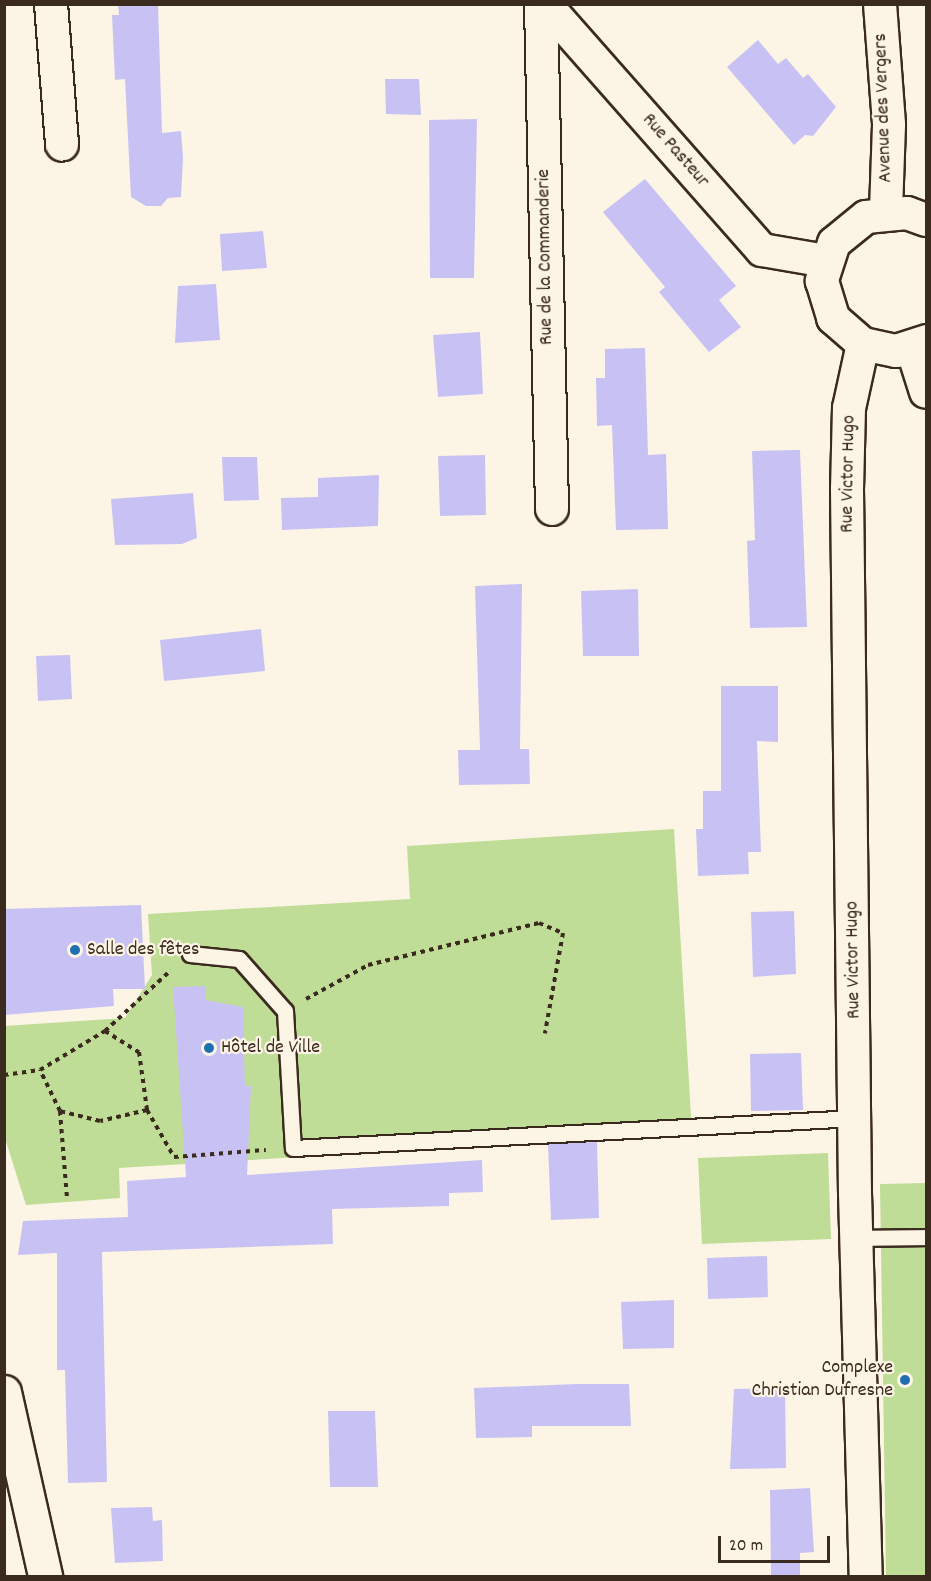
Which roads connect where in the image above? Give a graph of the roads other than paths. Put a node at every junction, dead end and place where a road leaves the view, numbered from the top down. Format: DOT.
graph roads {
  1 [pos="51,4"];
  2 [pos="541,4"];
  3 [pos="545,4"];
  4 [pos="880,4"];
  5 [pos="62,145"];
  6 [pos="886,212"];
  7 [pos="927,220"];
  8 [pos="826,261"];
  9 [pos="862,344"];
  10 [pos="919,345"];
  11 [pos="927,392"];
  12 [pos="552,509"];
  13 [pos="190,954"];
  14 [pos="856,1118"];
  15 [pos="927,1237"];
  16 [pos="856,1238"];
  17 [pos="4,1392"];
  18 [pos="45,1576"];
  19 [pos="866,1576"];
  1 -- 5 [label="street"];
  2 -- 12 [label="street, Rue de la Commanderie"];
  3 -- 8 [label="street, Rue Pasteur"];
  4 -- 6 [label="street, Avenue des Vergers"];
  6 -- 7 [label="street"];
  6 -- 8 [label="street"];
  8 -- 9 [label="street"];
  9 -- 10 [label="street"];
  9 -- 14 [label="street, Rue Victor Hugo"];
  10 -- 11 [label="street"];
  13 -- 14 [label="lane"];
  14 -- 16 [label="street, Rue Victor Hugo"];
  15 -- 16 [label="lane"];
  16 -- 19 [label="street, Rue Victor Hugo"];
  17 -- 18 [label="street"];
}
